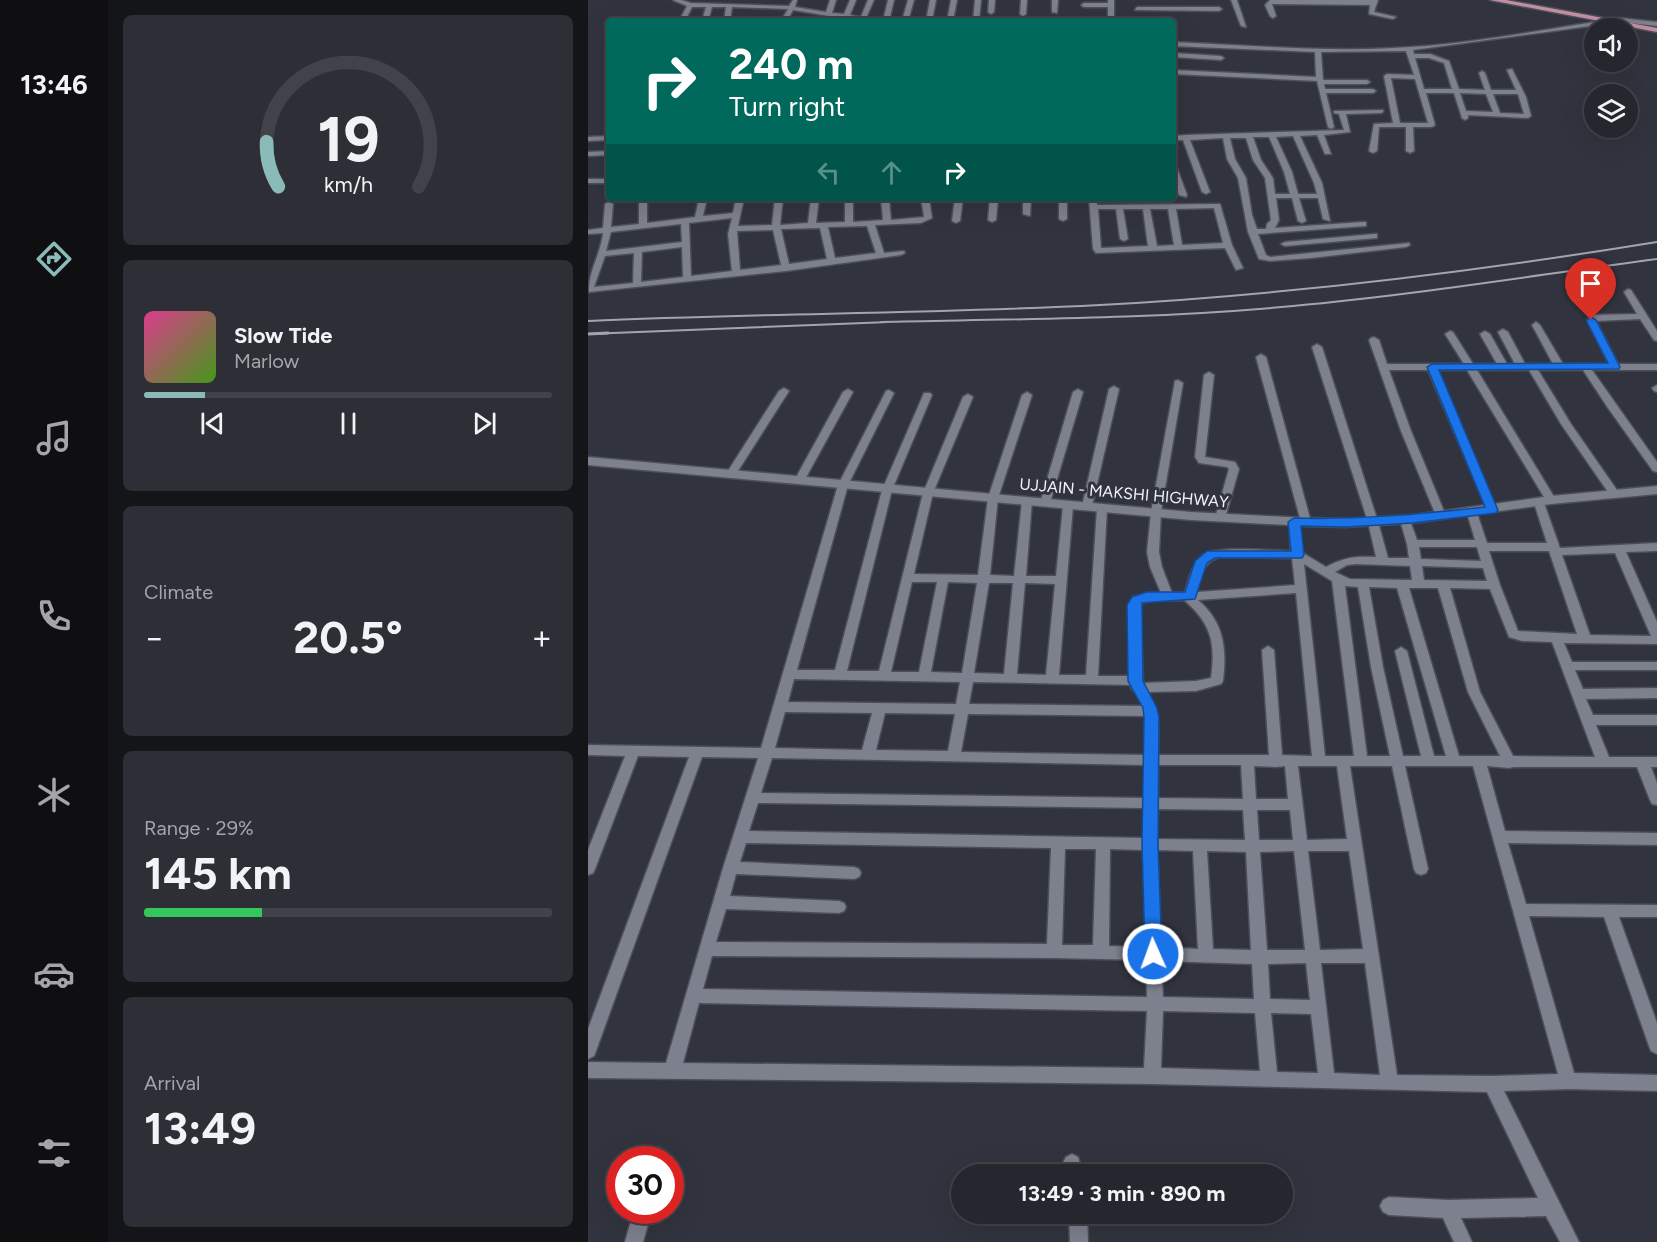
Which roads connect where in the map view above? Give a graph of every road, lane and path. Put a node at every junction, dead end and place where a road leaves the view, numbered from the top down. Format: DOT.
graph roads {
  1 [pos="676,0"];
  2 [pos="796,0"];
  3 [pos="833,0"];
  4 [pos="853,0"];
  5 [pos="872,0"];
  6 [pos="891,0"];
  7 [pos="911,0"];
  8 [pos="933,0"];
  9 [pos="954,0"];
  10 [pos="978,0"];
  11 [pos="992,0"];
  12 [pos="1024,0"];
  13 [pos="1055,0"];
  14 [pos="1147,0"];
  15 [pos="1174,0"];
  16 [pos="1204,0"];
  17 [pos="1234,0"];
  18 [pos="1494,0"];
  19 [pos="1510,0"];
  20 [pos="1085,2"];
  21 [pos="1112,2"];
  22 [pos="1357,2"];
  23 [pos="1374,2"];
  24 [pos="776,3"];
  25 [pos="690,5"];
  26 [pos="729,5"];
  27 [pos="710,6"];
  28 [pos="792,8"];
  29 [pos="1137,9"];
  30 [pos="1148,9"];
  31 [pos="1175,9"];
  32 [pos="1206,9"];
  33 [pos="1219,9"];
  34 [pos="828,12"];
  35 [pos="991,12"];
  36 [pos="1055,12"];
  37 [pos="728,14"];
  38 [pos="761,14"];
  39 [pos="1023,14"];
  40 [pos="1083,14"];
  41 [pos="847,15"];
  42 [pos="1273,16"];
  43 [pos="1393,17"];
  44 [pos="684,18"];
  45 [pos="706,18"];
  46 [pos="727,18"];
  47 [pos="786,18"];
  48 [pos="822,18"];
  49 [pos="857,18"];
  50 [pos="865,18"];
  51 [pos="887,18"];
  52 [pos="906,18"];
  53 [pos="930,18"];
  54 [pos="951,18"];
  55 [pos="976,18"];
  56 [pos="1111,18"];
  57 [pos="1587,18"];
  58 [pos="1609,18"];
  59 [pos="1638,24"];
  60 [pos="1584,25"];
  61 [pos="1244,26"];
  62 [pos="1638,26"];
  63 [pos="1638,26"];
  64 [pos="1654,28"];
  65 [pos="1176,44"];
  66 [pos="1226,47"];
  67 [pos="1318,50"];
  68 [pos="1410,53"];
  69 [pos="1176,56"];
  70 [pos="1362,57"];
  71 [pos="1220,59"];
  72 [pos="1510,70"];
  73 [pos="1176,72"];
  74 [pos="1482,73"];
  75 [pos="1213,74"];
  76 [pos="1418,77"];
  77 [pos="1319,80"];
  78 [pos="1367,82"];
  79 [pos="1388,85"];
  80 [pos="1422,88"];
  81 [pos="1323,91"];
  82 [pos="1456,91"];
  83 [pos="1373,92"];
  84 [pos="1490,92"];
  85 [pos="1520,92"];
  86 [pos="1381,111"];
  87 [pos="1329,112"];
  88 [pos="1342,112"];
  89 [pos="1497,115"];
  90 [pos="1397,125"];
  91 [pos="1409,125"];
  92 [pos="1331,126"];
  93 [pos="602,129"];
  94 [pos="1295,133"];
  95 [pos="1320,133"];
  96 [pos="1272,135"];
  97 [pos="1226,136"];
  98 [pos="1249,136"];
  99 [pos="1186,137"];
  100 [pos="598,138"];
  101 [pos="606,138"];
  102 [pos="1176,138"];
  103 [pos="588,139"];
  104 [pos="1373,151"];
  105 [pos="1410,151"];
  106 [pos="1328,152"];
  107 [pos="606,153"];
  108 [pos="588,154"];
  109 [pos="1176,176"];
  110 [pos="588,181"];
  111 [pos="606,181"];
  112 [pos="1206,192"];
  113 [pos="1183,195"];
  114 [pos="1271,196"];
  115 [pos="1296,196"];
  116 [pos="1322,196"];
  117 [pos="643,201"];
  118 [pos="702,201"];
  119 [pos="739,201"];
  120 [pos="779,201"];
  121 [pos="815,201"];
  122 [pos="849,201"];
  123 [pos="885,201"];
  124 [pos="925,201"];
  125 [pos="958,201"];
  126 [pos="994,201"];
  127 [pos="1027,201"];
  128 [pos="1063,201"];
  129 [pos="1093,202"];
  130 [pos="609,204"];
  131 [pos="1119,206"];
  132 [pos="1146,206"];
  133 [pos="1172,206"];
  134 [pos="1027,214"];
  135 [pos="736,215"];
  136 [pos="1063,219"];
  137 [pos="1327,219"];
  138 [pos="698,220"];
  139 [pos="992,220"];
  140 [pos="956,221"];
  141 [pos="1302,221"];
  142 [pos="685,222"];
  143 [pos="870,222"];
  144 [pos="886,222"];
  145 [pos="849,223"];
  146 [pos="1363,224"];
  147 [pos="812,225"];
  148 [pos="823,225"];
  149 [pos="643,227"];
  150 [pos="777,227"];
  151 [pos="733,229"];
  152 [pos="608,230"];
  153 [pos="1281,231"];
  154 [pos="588,232"];
  155 [pos="1252,232"];
  156 [pos="1270,232"];
  157 [pos="1374,236"];
  158 [pos="1124,239"];
  159 [pos="686,244"];
  160 [pos="1285,244"];
  161 [pos="1228,245"];
  162 [pos="1406,245"];
  163 [pos="1178,247"];
  164 [pos="1153,249"];
  165 [pos="638,250"];
  166 [pos="901,253"];
  167 [pos="602,254"];
  168 [pos="881,256"];
  169 [pos="1291,257"];
  170 [pos="832,262"];
  171 [pos="786,268"];
  172 [pos="1239,268"];
  173 [pos="736,273"];
  174 [pos="687,279"];
  175 [pos="637,285"];
  176 [pos="1628,292"];
  177 [pos="1643,316"];
  178 [pos="1536,325"];
  179 [pos="1503,332"];
  180 [pos="1450,334"];
  181 [pos="1485,334"];
  182 [pos="1657,338"];
  183 [pos="1374,340"];
  184 [pos="1317,347"];
  185 [pos="1261,357"];
  186 [pos="1468,366"];
  187 [pos="1503,366"];
  188 [pos="1526,366"];
  189 [pos="1559,366"];
  190 [pos="1585,366"];
  191 [pos="1383,367"];
  192 [pos="1432,367"];
  193 [pos="1615,367"];
  194 [pos="1657,367"];
  195 [pos="1209,375"];
  196 [pos="1178,383"];
  197 [pos="1114,389"];
  198 [pos="784,391"];
  199 [pos="848,392"];
  200 [pos="1078,392"];
  201 [pos="889,393"];
  202 [pos="927,395"];
  203 [pos="1027,395"];
  204 [pos="968,397"];
  205 [pos="588,461"];
  206 [pos="1657,469"];
  207 [pos="731,474"];
  208 [pos="799,481"];
  209 [pos="843,485"];
  210 [pos="887,490"];
  211 [pos="1657,490"];
  212 [pos="928,493"];
  213 [pos="1614,494"];
  214 [pos="993,498"];
  215 [pos="1027,501"];
  216 [pos="1545,502"];
  217 [pos="1045,503"];
  218 [pos="1068,506"];
  219 [pos="1088,506"];
  220 [pos="1102,508"];
  221 [pos="1492,510"];
  222 [pos="1156,512"];
  223 [pos="1472,513"];
  224 [pos="1441,516"];
  225 [pos="1220,518"];
  226 [pos="1405,520"];
  227 [pos="1300,522"];
  228 [pos="1373,522"];
  229 [pos="1413,544"];
  230 [pos="1483,545"];
  231 [pos="1657,547"];
  232 [pos="1619,548"];
  233 [pos="1554,550"];
  234 [pos="1298,555"];
  235 [pos="1383,561"];
  236 [pos="1415,562"];
  237 [pos="1489,565"];
  238 [pos="1326,572"];
  239 [pos="908,578"];
  240 [pos="943,579"];
  241 [pos="984,579"];
  242 [pos="1338,579"];
  243 [pos="1020,580"];
  244 [pos="1061,580"];
  245 [pos="1402,584"];
  246 [pos="1363,585"];
  247 [pos="1419,585"];
  248 [pos="1443,585"];
  249 [pos="1494,585"];
  250 [pos="1300,589"];
  251 [pos="1168,596"];
  252 [pos="1188,596"];
  253 [pos="1657,638"];
  254 [pos="1557,639"];
  255 [pos="1585,639"];
  256 [pos="1268,650"];
  257 [pos="1401,651"];
  258 [pos="1569,666"];
  259 [pos="1657,666"];
  260 [pos="789,674"];
  261 [pos="840,675"];
  262 [pos="884,676"];
  263 [pos="924,677"];
  264 [pos="968,678"];
  265 [pos="1010,678"];
  266 [pos="1052,679"];
  267 [pos="1092,679"];
  268 [pos="1136,684"];
  269 [pos="1657,693"];
  270 [pos="1579,694"];
  271 [pos="780,707"];
  272 [pos="880,708"];
  273 [pos="962,708"];
  274 [pos="1150,711"];
  275 [pos="1589,720"];
  276 [pos="1657,720"];
  277 [pos="588,750"];
  278 [pos="633,750"];
  279 [pos="697,752"];
  280 [pos="767,752"];
  281 [pos="868,754"];
  282 [pos="954,755"];
  283 [pos="1152,760"];
  284 [pos="1247,760"];
  285 [pos="1284,761"];
  286 [pos="1319,761"];
  287 [pos="1343,762"];
  288 [pos="1360,762"];
  289 [pos="1397,762"];
  290 [pos="1429,762"];
  291 [pos="1454,762"];
  292 [pos="1604,762"];
  293 [pos="1642,762"];
  294 [pos="1657,762"];
  295 [pos="1479,763"];
  296 [pos="1509,763"];
  297 [pos="752,798"];
  298 [pos="1657,801"];
  299 [pos="1151,804"];
  300 [pos="1250,804"];
  301 [pos="1297,805"];
  302 [pos="740,837"];
  303 [pos="1501,837"];
  304 [pos="1657,839"];
  305 [pos="1058,843"];
  306 [pos="1102,844"];
  307 [pos="1150,844"];
  308 [pos="1355,845"];
  309 [pos="1200,846"];
  310 [pos="1253,846"];
  311 [pos="1301,846"];
  312 [pos="730,868"];
  313 [pos="588,869"];
  314 [pos="1420,869"];
  315 [pos="854,873"];
  316 [pos="720,902"];
  317 [pos="839,907"];
  318 [pos="1520,910"];
  319 [pos="1657,911"];
  320 [pos="1611,912"];
  321 [pos="706,949"];
  322 [pos="1054,951"];
  323 [pos="1101,953"];
  324 [pos="1153,954"];
  325 [pos="1206,956"];
  326 [pos="1370,956"];
  327 [pos="1257,957"];
  328 [pos="1311,957"];
  329 [pos="692,996"];
  330 [pos="1155,1005"];
  331 [pos="1262,1007"];
  332 [pos="1319,1007"];
  333 [pos="1657,1046"];
  334 [pos="588,1052"];
  335 [pos="588,1070"];
  336 [pos="672,1072"];
  337 [pos="1152,1076"];
  338 [pos="1269,1079"];
  339 [pos="1327,1081"];
  340 [pos="1568,1081"];
  341 [pos="1390,1083"];
  342 [pos="1657,1083"];
  343 [pos="1492,1084"];
  344 [pos="1389,1206"];
  345 [pos="1551,1207"];
  346 [pos="1448,1209"];
  347 [pos="639,1224"];
  348 [pos="1078,1224"];
  349 [pos="634,1242"];
  350 [pos="1079,1242"];
  351 [pos="1463,1242"];
  352 [pos="1570,1242"];
  1 -- 25 [label="street"];
  2 -- 28 [label="street"];
  3 -- 34 [label="street"];
  4 -- 41 [label="street"];
  5 -- 50 [label="street"];
  6 -- 51 [label="street"];
  7 -- 52 [label="street"];
  8 -- 53 [label="street"];
  9 -- 54 [label="street"];
  10 -- 55 [label="street"];
  11 -- 35 [label="street"];
  12 -- 39 [label="street"];
  13 -- 36 [label="street"];
  14 -- 30 [label="street"];
  15 -- 31 [label="street"];
  16 -- 32 [label="street"];
  17 -- 61 [label="street"];
  18 -- 57 [label="main road"];
  19 -- 58 [label="main road"];
  20 -- 21 [label="street"];
  20 -- 40 [label="street"];
  21 -- 56 [label="street"];
  22 -- 23 [label="street"];
  22 -- 42 [label="street"];
  23 -- 43 [label="street"];
  24 -- 26 [label="street"];
  24 -- 28 [label="street"];
  25 -- 27 [label="street"];
  25 -- 44 [label="street"];
  26 -- 27 [label="street"];
  26 -- 37 [label="street"];
  27 -- 45 [label="street"];
  28 -- 34 [label="street"];
  28 -- 47 [label="street"];
  29 -- 30 [label="street"];
  30 -- 31 [label="street"];
  31 -- 32 [label="street"];
  32 -- 33 [label="street"];
  34 -- 41 [label="street"];
  34 -- 48 [label="street"];
  37 -- 38 [label="street"];
  37 -- 46 [label="street"];
  41 -- 49 [label="street"];
  59 -- 64 [label="main road"];
  60 -- 68 [label="street"];
  62 -- 64 [label="main road"];
  63 -- 64 [label="street"];
  65 -- 66 [label="street"];
  66 -- 67 [label="street"];
  66 -- 71 [label="street"];
  67 -- 68 [label="street"];
  67 -- 77 [label="street"];
  68 -- 70 [label="street"];
  68 -- 76 [label="street"];
  68 -- 82 [label="street"];
  69 -- 71 [label="street"];
  71 -- 75 [label="street"];
  72 -- 85 [label="street"];
  73 -- 75 [label="street"];
  74 -- 84 [label="street"];
  75 -- 77 [label="street"];
  76 -- 79 [label="street"];
  76 -- 80 [label="street"];
  77 -- 78 [label="street"];
  77 -- 81 [label="street"];
  79 -- 80 [label="street"];
  79 -- 90 [label="street"];
  80 -- 82 [label="street"];
  80 -- 91 [label="street"];
  81 -- 83 [label="street"];
  81 -- 87 [label="street"];
  82 -- 84 [label="street"];
  82 -- 89 [label="street"];
  84 -- 85 [label="street"];
  84 -- 89 [label="street"];
  85 -- 89 [label="street"];
  86 -- 88 [label="street"];
  87 -- 88 [label="street"];
  87 -- 92 [label="street"];
  88 -- 95 [label="street"];
  90 -- 91 [label="street"];
  90 -- 104 [label="street"];
  91 -- 105 [label="street"];
  93 -- 100 [label="street"];
  94 -- 95 [label="street"];
  94 -- 96 [label="street"];
  94 -- 116 [label="street"];
  95 -- 106 [label="street"];
  96 -- 98 [label="street"];
  96 -- 115 [label="street"];
  97 -- 98 [label="street"];
  97 -- 99 [label="street"];
  97 -- 155 [label="street"];
  98 -- 114 [label="street"];
  99 -- 102 [label="street"];
  99 -- 112 [label="street"];
  100 -- 101 [label="street"];
  100 -- 103 [label="street"];
  107 -- 108 [label="street"];
  109 -- 113 [label="street"];
  110 -- 111 [label="street"];
  114 -- 115 [label="street"];
  114 -- 156 [label="street"];
  115 -- 116 [label="street"];
  115 -- 141 [label="street"];
  116 -- 137 [label="street"];
  117 -- 149 [label="street"];
  118 -- 138 [label="street"];
  119 -- 135 [label="street"];
  120 -- 150 [label="street"];
  121 -- 147 [label="street"];
  122 -- 145 [label="street"];
  123 -- 144 [label="street"];
  124 -- 144 [label="street"];
  125 -- 140 [label="street"];
  126 -- 139 [label="street"];
  127 -- 134 [label="street"];
  128 -- 136 [label="street"];
  129 -- 131 [label="street"];
  129 -- 164 [label="street"];
  130 -- 152 [label="street"];
  131 -- 132 [label="street"];
  131 -- 158 [label="street"];
  132 -- 133 [label="street"];
  132 -- 164 [label="street"];
  133 -- 161 [label="street"];
  133 -- 163 [label="street"];
  135 -- 138 [label="street"];
  135 -- 151 [label="street"];
  138 -- 142 [label="street"];
  142 -- 149 [label="street"];
  142 -- 159 [label="street"];
  143 -- 144 [label="street"];
  143 -- 145 [label="street"];
  143 -- 168 [label="street"];
  145 -- 148 [label="street"];
  146 -- 153 [label="street"];
  147 -- 148 [label="street"];
  147 -- 150 [label="street"];
  148 -- 170 [label="street"];
  149 -- 152 [label="street"];
  150 -- 151 [label="street"];
  150 -- 171 [label="street"];
  151 -- 173 [label="street"];
  152 -- 154 [label="street"];
  152 -- 167 [label="street"];
  153 -- 156 [label="street"];
  153 -- 160 [label="street"];
  155 -- 156 [label="street"];
  155 -- 169 [label="street"];
  157 -- 160 [label="street"];
  159 -- 165 [label="street"];
  159 -- 174 [label="street"];
  160 -- 169 [label="street"];
  161 -- 163 [label="street"];
  161 -- 172 [label="street"];
  162 -- 169 [label="street"];
  163 -- 164 [label="street"];
  165 -- 167 [label="street"];
  165 -- 175 [label="street"];
  166 -- 168 [label="street"];
  167 -- 175 [label="street"];
  168 -- 170 [label="street"];
  170 -- 171 [label="street"];
  171 -- 173 [label="street"];
  173 -- 174 [label="street"];
  174 -- 175 [label="street"];
  176 -- 177 [label="street"];
  177 -- 182 [label="street"];
  177 -- 193 [label="street"];
  178 -- 189 [label="street"];
  179 -- 188 [label="street"];
  180 -- 186 [label="street"];
  181 -- 187 [label="street"];
  183 -- 191 [label="street"];
  184 -- 228 [label="street"];
  185 -- 227 [label="street"];
  186 -- 187 [label="street"];
  186 -- 192 [label="street"];
  186 -- 216 [label="street"];
  187 -- 188 [label="street"];
  188 -- 189 [label="street"];
  188 -- 213 [label="street"];
  189 -- 190 [label="street"];
  190 -- 193 [label="street"];
  190 -- 206 [label="street"];
  191 -- 192 [label="street"];
  191 -- 224 [label="street"];
  192 -- 221 [label="street"];
  193 -- 194 [label="street"];
  195 -- 225 [label="street"];
  196 -- 222 [label="street"];
  197 -- 219 [label="street"];
  198 -- 207 [label="street"];
  199 -- 208 [label="street"];
  200 -- 217 [label="street"];
  201 -- 209 [label="street"];
  202 -- 210 [label="street"];
  203 -- 214 [label="street"];
  204 -- 212 [label="street"];
  205 -- 207 [label="main road, UJJAIN - MAKSHI HIGHWAY"];
  207 -- 208 [label="main road, UJJAIN - MAKSHI HIGHWAY"];
  208 -- 209 [label="main road, UJJAIN - MAKSHI HIGHWAY"];
  209 -- 210 [label="main road, UJJAIN - MAKSHI HIGHWAY"];
  209 -- 260 [label="street"];
  210 -- 212 [label="main road, UJJAIN - MAKSHI HIGHWAY"];
  210 -- 261 [label="street"];
  211 -- 213 [label="main road, UJJAIN - MAKSHI HIGHWAY"];
  212 -- 214 [label="main road, UJJAIN - MAKSHI HIGHWAY"];
  212 -- 239 [label="street"];
  213 -- 216 [label="main road, UJJAIN - MAKSHI HIGHWAY"];
  214 -- 215 [label="main road, UJJAIN - MAKSHI HIGHWAY"];
  214 -- 241 [label="street"];
  215 -- 217 [label="main road, UJJAIN - MAKSHI HIGHWAY"];
  215 -- 243 [label="street"];
  216 -- 221 [label="main road, UJJAIN - MAKSHI HIGHWAY"];
  216 -- 233 [label="street"];
  217 -- 218 [label="main road, UJJAIN - MAKSHI HIGHWAY"];
  218 -- 219 [label="main road, UJJAIN - MAKSHI HIGHWAY"];
  218 -- 244 [label="street"];
  219 -- 220 [label="main road, UJJAIN - MAKSHI HIGHWAY"];
  220 -- 222 [label="main road, UJJAIN - MAKSHI HIGHWAY"];
  220 -- 267 [label="street"];
  221 -- 223 [label="main road, UJJAIN - MAKSHI HIGHWAY"];
  222 -- 225 [label="main road, UJJAIN - MAKSHI HIGHWAY"];
  222 -- 251 [label="street"];
  223 -- 224 [label="main road, UJJAIN - MAKSHI HIGHWAY"];
  223 -- 230 [label="street"];
  224 -- 226 [label="main road, UJJAIN - MAKSHI HIGHWAY"];
  225 -- 227 [label="main road, UJJAIN - MAKSHI HIGHWAY"];
  226 -- 228 [label="main road, UJJAIN - MAKSHI HIGHWAY"];
  226 -- 229 [label="street"];
  227 -- 228 [label="main road, UJJAIN - MAKSHI HIGHWAY"];
  227 -- 234 [label="street"];
  228 -- 235 [label="street"];
  229 -- 230 [label="street"];
  229 -- 236 [label="street"];
  230 -- 233 [label="street"];
  230 -- 237 [label="street"];
  231 -- 232 [label="street"];
  232 -- 233 [label="street"];
  232 -- 253 [label="street"];
  233 -- 255 [label="street"];
  234 -- 238 [label="street"];
  234 -- 250 [label="street"];
  234 -- 252 [label="street"];
  235 -- 236 [label="street"];
  235 -- 238 [label="street"];
  236 -- 237 [label="street"];
  236 -- 247 [label="street"];
  237 -- 249 [label="street"];
  238 -- 242 [label="street"];
  239 -- 240 [label="street"];
  239 -- 262 [label="street"];
  240 -- 241 [label="street"];
  240 -- 263 [label="street"];
  241 -- 243 [label="street"];
  241 -- 264 [label="street"];
  242 -- 246 [label="street"];
  242 -- 288 [label="street"];
  243 -- 244 [label="street"];
  243 -- 265 [label="street"];
  244 -- 266 [label="street"];
  245 -- 246 [label="street"];
  245 -- 247 [label="street"];
  245 -- 291 [label="street"];
  246 -- 289 [label="street"];
  247 -- 248 [label="street"];
  248 -- 249 [label="street"];
  248 -- 296 [label="street"];
  249 -- 254 [label="street"];
  250 -- 252 [label="street"];
  250 -- 286 [label="street"];
  251 -- 252 [label="street"];
  251 -- 268 [label="street"];
  252 -- 268 [label="street"];
  253 -- 255 [label="street"];
  254 -- 255 [label="street"];
  254 -- 258 [label="street"];
  256 -- 285 [label="street"];
  257 -- 290 [label="street"];
  258 -- 259 [label="street"];
  258 -- 270 [label="street"];
  260 -- 261 [label="street"];
  260 -- 271 [label="street"];
  261 -- 262 [label="street"];
  262 -- 263 [label="street"];
  263 -- 264 [label="street"];
  264 -- 265 [label="street"];
  264 -- 273 [label="street"];
  265 -- 266 [label="street"];
  266 -- 267 [label="street"];
  267 -- 268 [label="street"];
  268 -- 274 [label="street"];
  269 -- 270 [label="street"];
  270 -- 275 [label="street"];
  271 -- 272 [label="street"];
  271 -- 280 [label="street"];
  272 -- 273 [label="street"];
  272 -- 281 [label="street"];
  273 -- 274 [label="street"];
  273 -- 282 [label="street"];
  274 -- 283 [label="street"];
  275 -- 276 [label="street"];
  275 -- 292 [label="street"];
  277 -- 278 [label="street"];
  278 -- 279 [label="street"];
  278 -- 313 [label="street"];
  279 -- 280 [label="street"];
  279 -- 334 [label="street"];
  280 -- 281 [label="street"];
  280 -- 297 [label="street"];
  281 -- 282 [label="street"];
  282 -- 283 [label="street"];
  283 -- 284 [label="street"];
  283 -- 299 [label="street"];
  284 -- 285 [label="street"];
  284 -- 300 [label="street"];
  285 -- 286 [label="street"];
  285 -- 301 [label="street"];
  286 -- 287 [label="street"];
  287 -- 288 [label="street"];
  287 -- 308 [label="street"];
  288 -- 289 [label="street"];
  289 -- 290 [label="street"];
  289 -- 314 [label="street"];
  290 -- 291 [label="street"];
  291 -- 295 [label="street"];
  292 -- 293 [label="street"];
  292 -- 296 [label="street"];
  293 -- 294 [label="street"];
  293 -- 298 [label="street"];
  295 -- 296 [label="street"];
  295 -- 303 [label="street"];
  297 -- 299 [label="street"];
  297 -- 302 [label="street"];
  299 -- 300 [label="street"];
  299 -- 307 [label="street"];
  300 -- 301 [label="street"];
  300 -- 310 [label="street"];
  301 -- 311 [label="street"];
  302 -- 305 [label="street"];
  302 -- 312 [label="street"];
  303 -- 304 [label="street"];
  303 -- 318 [label="street"];
  305 -- 306 [label="street"];
  305 -- 322 [label="street"];
  306 -- 307 [label="street"];
  306 -- 323 [label="street"];
  307 -- 309 [label="street"];
  307 -- 324 [label="street"];
  308 -- 311 [label="street"];
  308 -- 326 [label="street"];
  309 -- 310 [label="street"];
  309 -- 325 [label="street"];
  310 -- 311 [label="street"];
  310 -- 327 [label="street"];
  311 -- 328 [label="street"];
  312 -- 315 [label="street"];
  312 -- 316 [label="street"];
  316 -- 317 [label="street"];
  316 -- 321 [label="street"];
  318 -- 320 [label="street"];
  318 -- 340 [label="street"];
  319 -- 320 [label="street"];
  320 -- 333 [label="street"];
  321 -- 322 [label="street"];
  321 -- 329 [label="street"];
  322 -- 323 [label="street"];
  323 -- 324 [label="street"];
  324 -- 325 [label="street"];
  324 -- 330 [label="street"];
  325 -- 327 [label="street"];
  326 -- 328 [label="street"];
  326 -- 341 [label="street"];
  327 -- 328 [label="street"];
  327 -- 331 [label="street"];
  328 -- 332 [label="street"];
  329 -- 330 [label="street"];
  329 -- 336 [label="street"];
  330 -- 331 [label="street"];
  330 -- 337 [label="street"];
  331 -- 332 [label="street"];
  331 -- 338 [label="street"];
  332 -- 339 [label="street"];
  335 -- 336 [label="street"];
  336 -- 337 [label="street"];
  337 -- 338 [label="street"];
  338 -- 339 [label="street"];
  339 -- 341 [label="street"];
  340 -- 342 [label="street"];
  340 -- 343 [label="street"];
  341 -- 343 [label="street"];
  343 -- 345 [label="street"];
  344 -- 346 [label="street"];
  345 -- 346 [label="street"];
  345 -- 352 [label="street"];
  346 -- 351 [label="street"];
  347 -- 349 [label="street"];
  348 -- 350 [label="street"];
}
